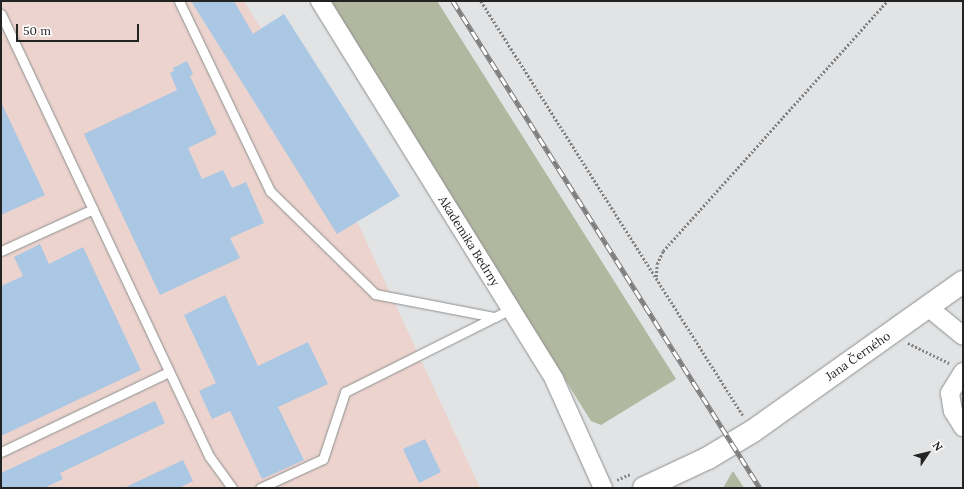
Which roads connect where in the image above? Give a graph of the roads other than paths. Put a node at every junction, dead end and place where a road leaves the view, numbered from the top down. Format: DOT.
graph roads {
  1 [pos="179,1"];
  2 [pos="320,1"];
  3 [pos="1,14"];
  4 [pos="93,209"];
  5 [pos="1,251"];
  6 [pos="963,282"];
  7 [pos="928,307"];
  8 [pos="511,309"];
  9 [pos="495,317"];
  10 [pos="963,336"];
  11 [pos="956,368"];
  12 [pos="169,372"];
  13 [pos="963,427"];
  14 [pos="1,452"];
  15 [pos="638,481"];
  16 [pos="603,487"];
  17 [pos="232,488"];
  18 [pos="260,488"];
  1 -- 9 [label="lane"];
  2 -- 8 [label="street, Akademika Bedrny"];
  3 -- 4 [label="lane"];
  4 -- 5 [label="lane"];
  4 -- 12 [label="lane"];
  6 -- 7 [label="street, Jana Černého"];
  7 -- 10 [label="street"];
  7 -- 15 [label="street, Jana Černého"];
  8 -- 9 [label="lane"];
  8 -- 16 [label="street, Akademika Bedrny"];
  9 -- 18 [label="lane"];
  11 -- 13 [label="street"];
  12 -- 14 [label="lane"];
  12 -- 17 [label="lane"];
}
